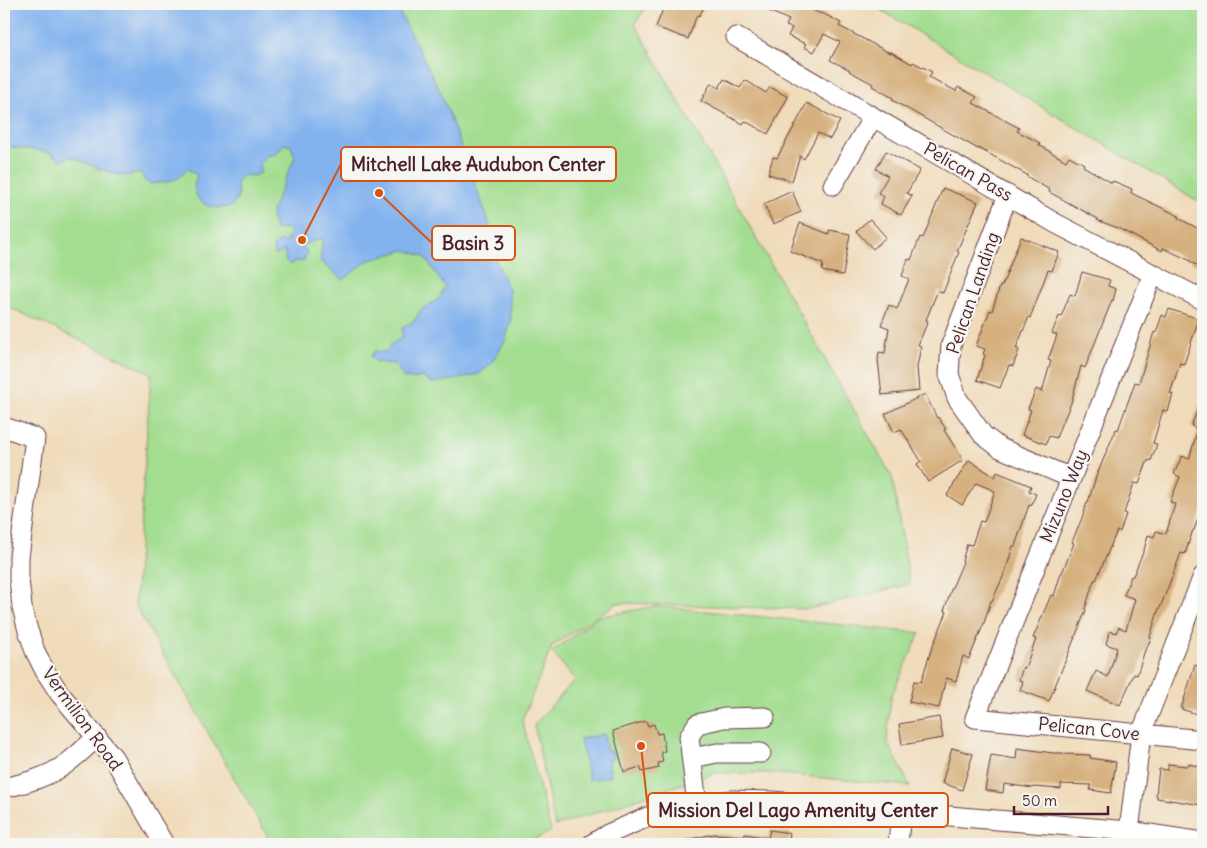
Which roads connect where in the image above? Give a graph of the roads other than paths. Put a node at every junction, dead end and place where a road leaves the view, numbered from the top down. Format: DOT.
graph roads {
  1 [pos="736,37"];
  2 [pos="874,117"];
  3 [pos="833,185"];
  4 [pos="1008,195"];
  5 [pos="1153,274"];
  6 [pos="1203,300"];
  7 [pos="4,427"];
  8 [pos="1071,478"];
  9 [pos="11,557"];
  10 [pos="1203,576"];
  11 [pos="766,717"];
  12 [pos="975,718"];
  13 [pos="1140,734"];
  14 [pos="97,737"];
  15 [pos="1203,740"];
  16 [pos="761,753"];
  17 [pos="692,758"];
  18 [pos="4,788"];
  19 [pos="697,805"];
  20 [pos="901,812"];
  21 [pos="1129,832"];
  22 [pos="1203,842"];
  23 [pos="164,844"];
  24 [pos="592,844"];
  25 [pos="898,844"];
  1 -- 2 [label="street, Pelican Pass"];
  2 -- 3 [label="street"];
  2 -- 4 [label="street, Pelican Pass"];
  4 -- 5 [label="street, Pelican Pass"];
  4 -- 8 [label="street, Pelican Landing"];
  5 -- 6 [label="street, Pelican Pass"];
  5 -- 8 [label="street, Mizuno Way"];
  7 -- 9 [label="street, Vermilion Road"];
  8 -- 12 [label="street, Mizuno Way"];
  9 -- 14 [label="street, Vermilion Road"];
  10 -- 13 [label="street"];
  11 -- 17 [label="street"];
  12 -- 13 [label="street, Pelican Cove"];
  13 -- 15 [label="street, Pelican Cove"];
  13 -- 21 [label="street"];
  14 -- 18 [label="street"];
  14 -- 23 [label="street, Vermilion Road"];
  16 -- 17 [label="street"];
  17 -- 19 [label="street"];
  19 -- 20 [label="street"];
  19 -- 24 [label="street"];
  20 -- 21 [label="street"];
  20 -- 25 [label="street"];
  21 -- 22 [label="street"];
}
